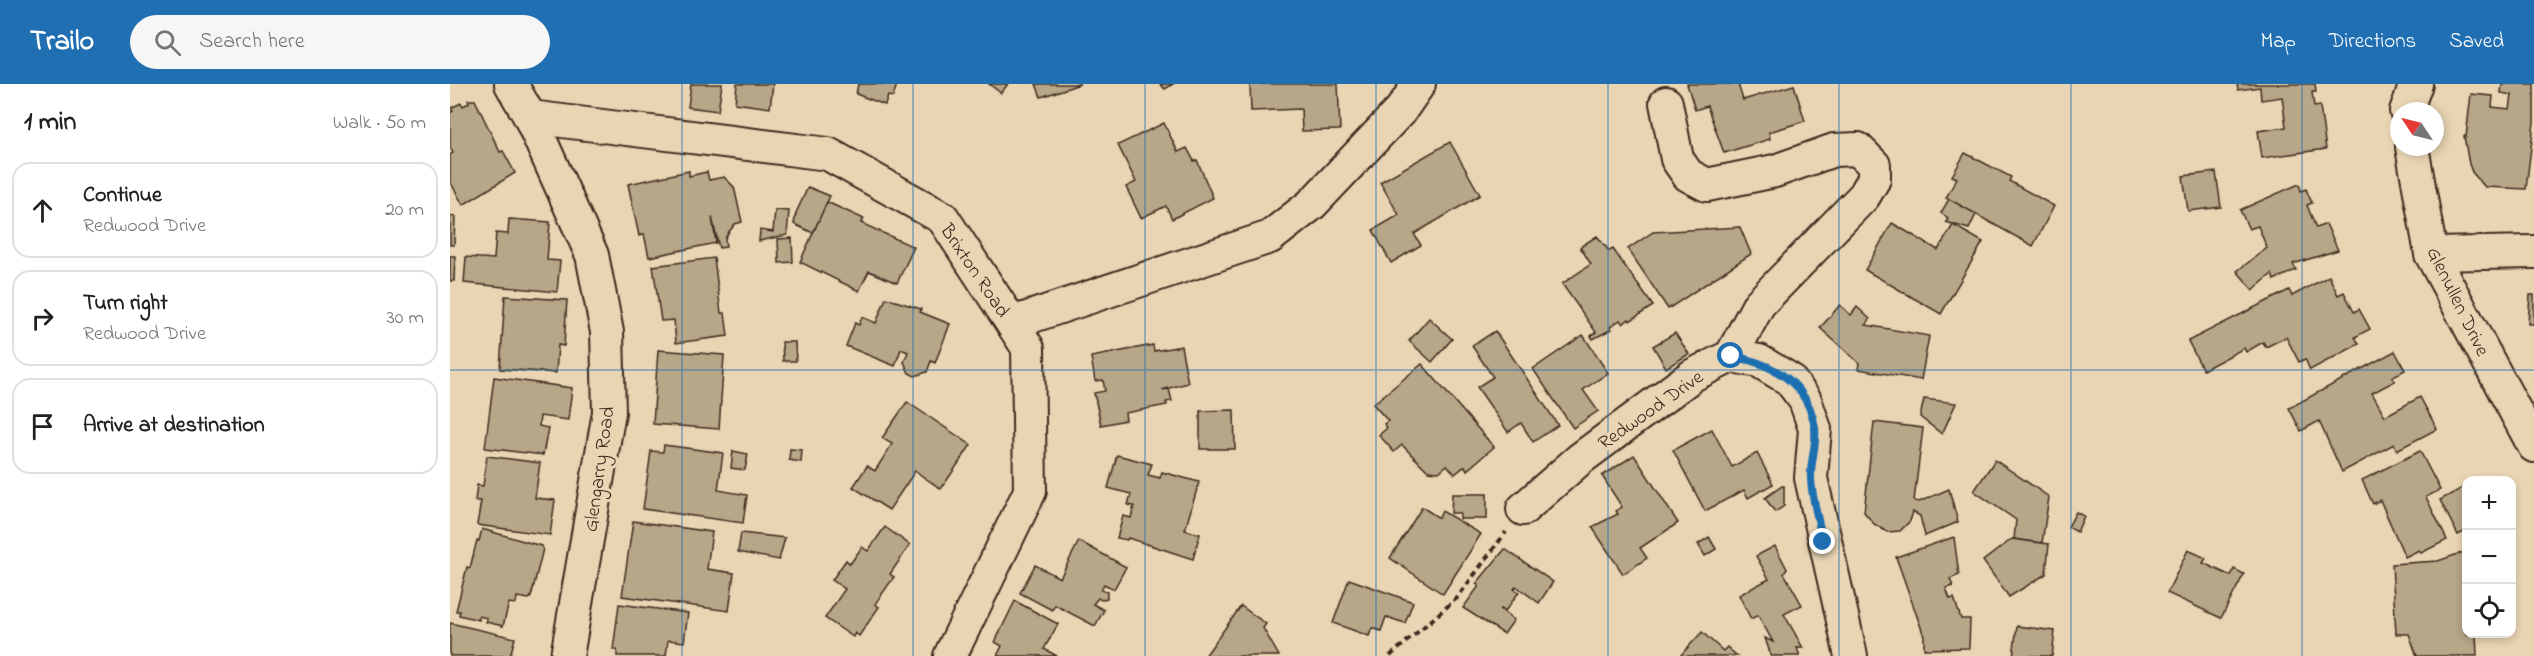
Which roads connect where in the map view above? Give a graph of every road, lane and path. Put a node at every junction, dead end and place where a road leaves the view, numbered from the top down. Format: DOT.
graph roads {
  1 [pos="511,84"];
  2 [pos="1419,84"];
  3 [pos="2416,84"];
  4 [pos="2409,102"];
  5 [pos="1666,103"];
  6 [pos="530,117"];
  7 [pos="2414,156"];
  8 [pos="2534,252"];
  9 [pos="2431,254"];
  10 [pos="1012,323"];
  11 [pos="1731,356"];
  12 [pos="2534,446"];
  13 [pos="1523,509"];
  14 [pos="567,656"];
  15 [pos="950,656"];
  16 [pos="1390,656"];
  17 [pos="1851,656"];
  1 -- 6 [label="street, Glengarry Road"];
  2 -- 10 [label="street"];
  3 -- 4 [label="street"];
  5 -- 11 [label="street"];
  6 -- 10 [label="street, Brixton Road"];
  6 -- 14 [label="street, Glengarry Road"];
  7 -- 9 [label="street, Glenullen Drive"];
  8 -- 9 [label="street"];
  9 -- 12 [label="street, Glenullen Drive"];
  10 -- 15 [label="street, Brixton Road"];
  11 -- 13 [label="street, Redwood Drive"];
  11 -- 17 [label="street"];
  13 -- 16 [label="path"];
}
